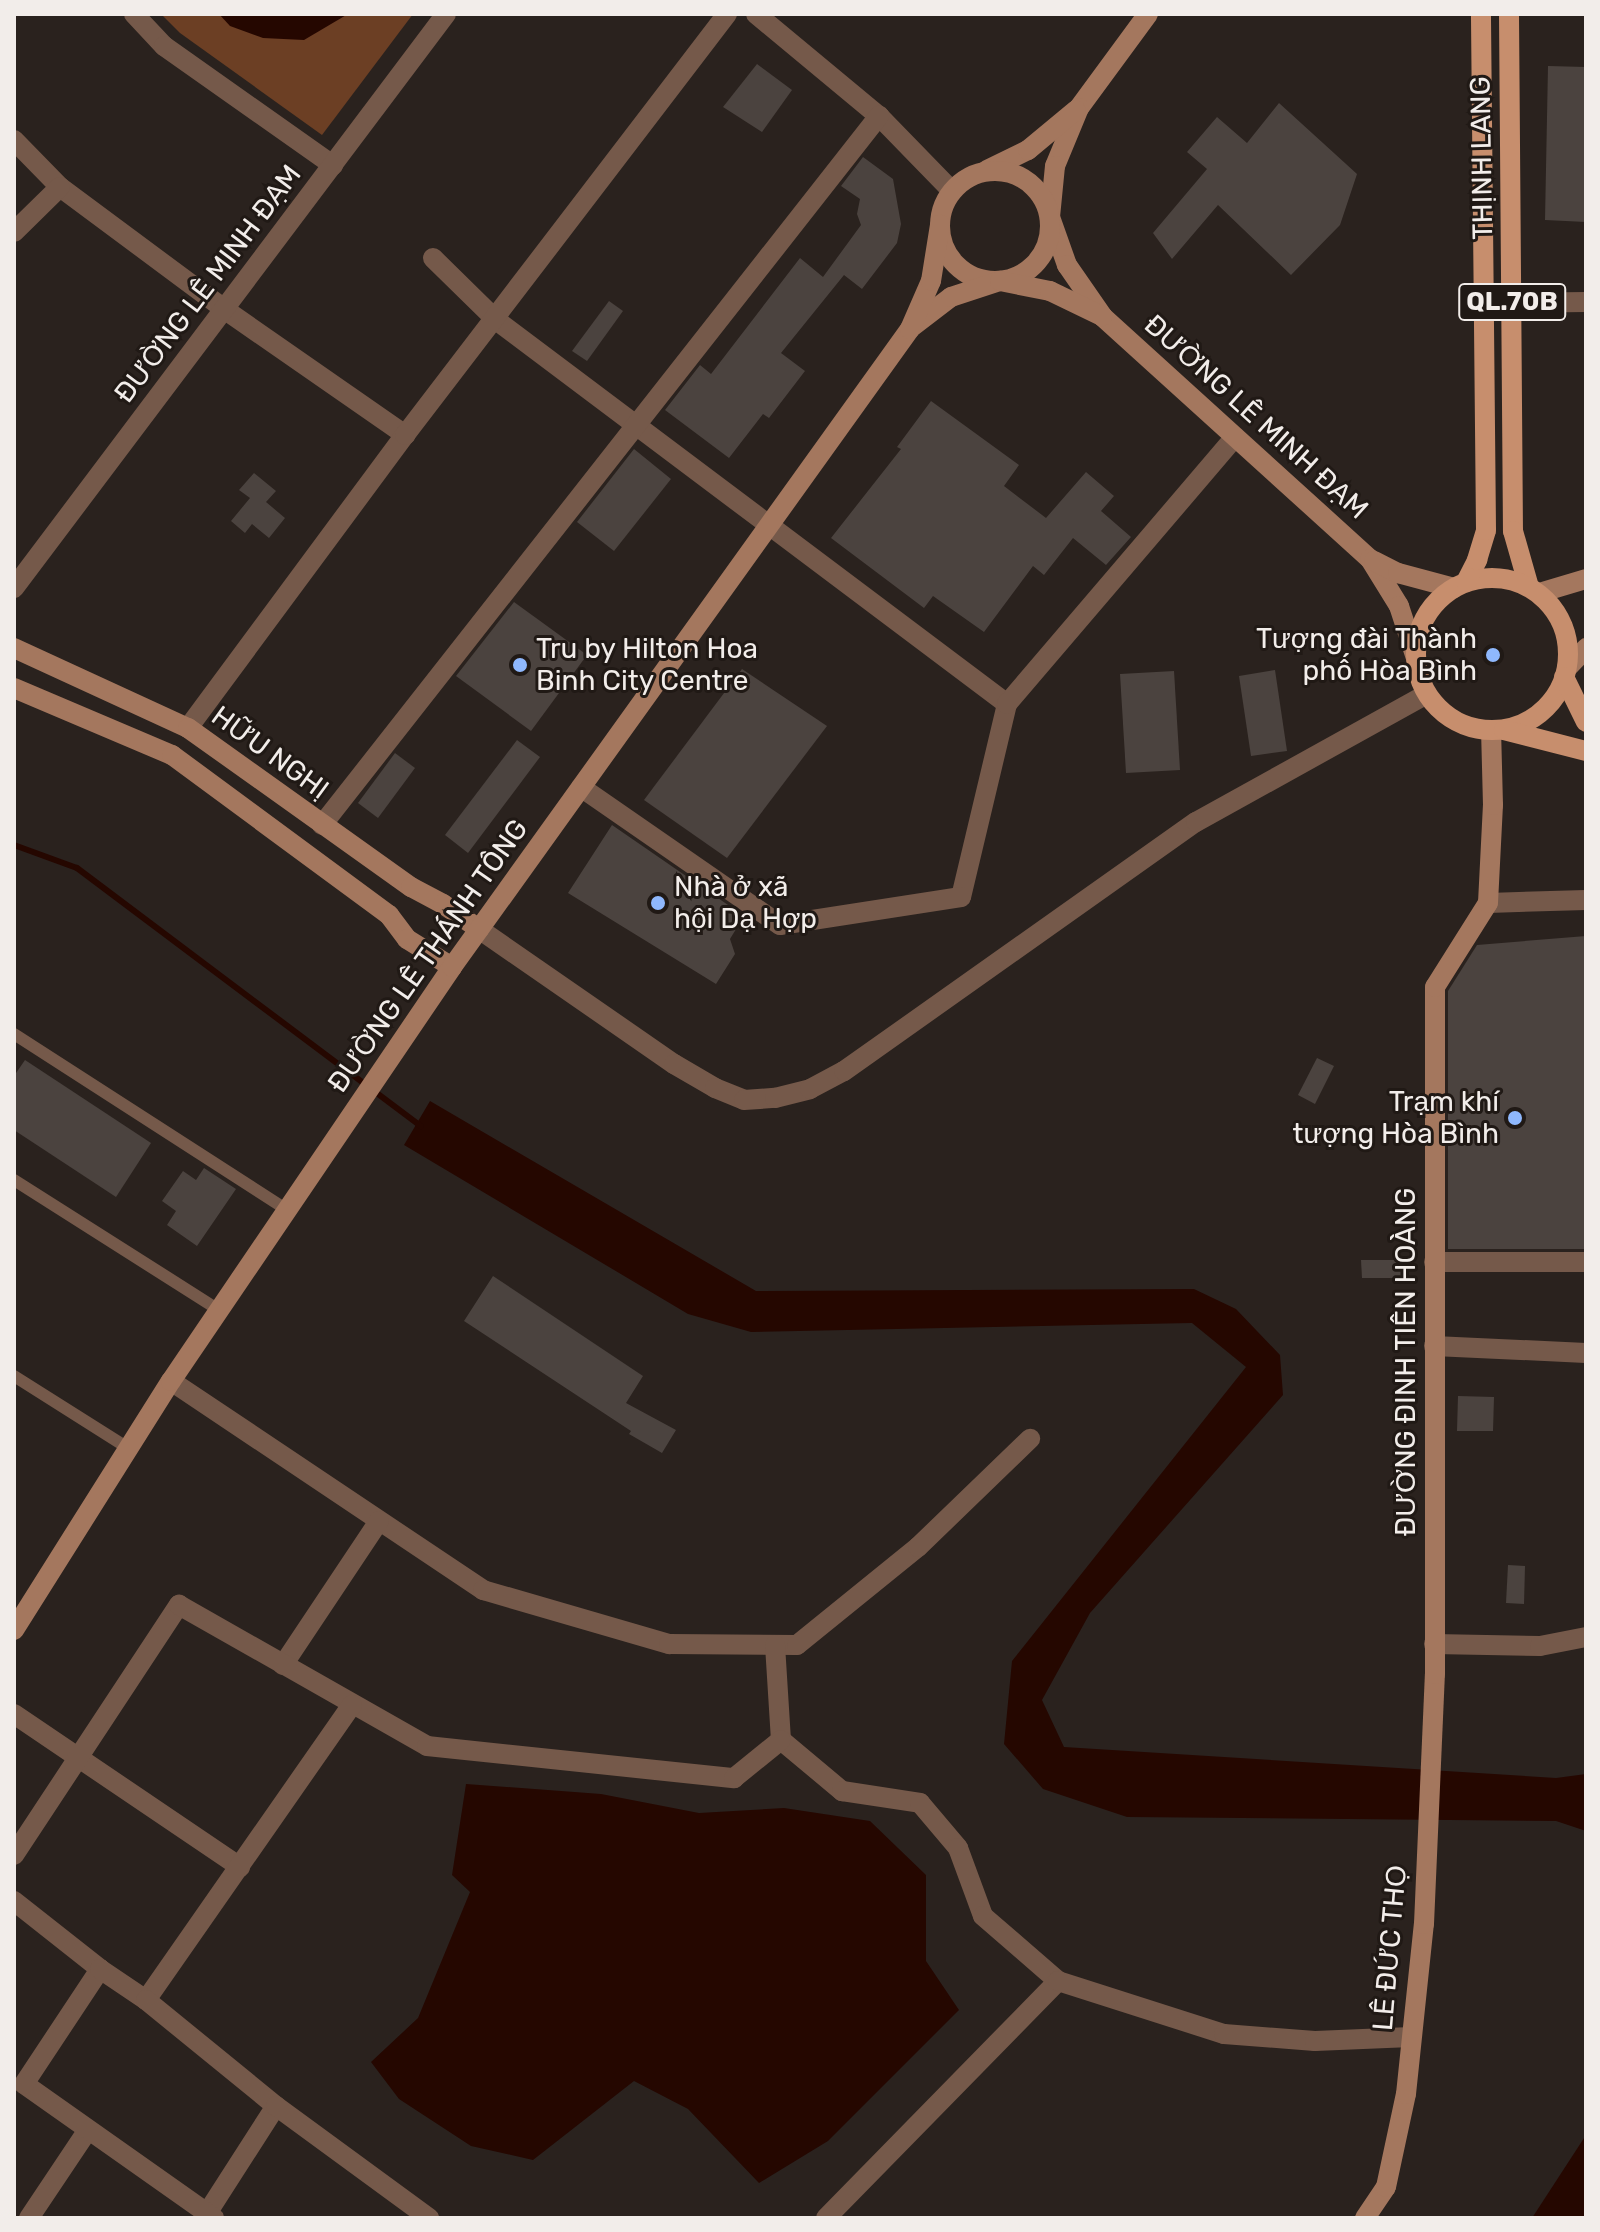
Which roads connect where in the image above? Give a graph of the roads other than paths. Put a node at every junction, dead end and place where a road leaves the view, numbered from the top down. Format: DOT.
graph roads {
  1 [pos="134,14"];
  2 [pos="446,14"];
  3 [pos="727,14"];
  4 [pos="1148,14"];
  5 [pos="1481,14"];
  6 [pos="1509,14"];
  7 [pos="764,17"];
  8 [pos="1079,108"];
  9 [pos="879,116"];
  10 [pos="14,140"];
  11 [pos="333,165"];
  12 [pos="983,172"];
  13 [pos="60,187"];
  14 [pos="952,191"];
  15 [pos="1050,217"];
  16 [pos="940,225"];
  17 [pos="14,232"];
  18 [pos="433,258"];
  19 [pos="1000,281"];
  20 [pos="1586,302"];
  21 [pos="1512,303"];
  22 [pos="224,309"];
  23 [pos="1103,317"];
  24 [pos="496,320"];
  25 [pos="910,329"];
  26 [pos="636,425"];
  27 [pos="405,435"];
  28 [pos="1235,437"];
  29 [pos="769,525"];
  30 [pos="1370,559"];
  31 [pos="1586,579"];
  32 [pos="1460,585"];
  33 [pos="14,588"];
  34 [pos="1534,590"];
  35 [pos="14,648"];
  36 [pos="1586,648"];
  37 [pos="1416,658"];
  38 [pos="1566,673"];
  39 [pos="80,678"];
  40 [pos="14,688"];
  41 [pos="1427,694"];
  42 [pos="1007,704"];
  43 [pos="67,709"];
  44 [pos="1586,722"];
  45 [pos="188,728"];
  46 [pos="1496,730"];
  47 [pos="1586,751"];
  48 [pos="581,787"];
  49 [pos="322,825"];
  50 [pos="1586,900"];
  51 [pos="1488,903"];
  52 [pos="479,929"];
  53 [pos="452,967"];
  54 [pos="14,1034"];
  55 [pos="14,1180"];
  56 [pos="287,1210"];
  57 [pos="1434,1262"];
  58 [pos="1586,1262"];
  59 [pos="219,1310"];
  60 [pos="1434,1346"];
  61 [pos="1586,1353"];
  62 [pos="14,1376"];
  63 [pos="171,1381"];
  64 [pos="1030,1439"];
  65 [pos="128,1448"];
  66 [pos="379,1521"];
  67 [pos="17,1617"];
  68 [pos="1586,1637"];
  69 [pos="1434,1644"];
  70 [pos="775,1645"];
  71 [pos="283,1665"];
  72 [pos="1435,1674"];
  73 [pos="352,1705"];
  74 [pos="14,1714"];
  75 [pos="781,1740"];
  76 [pos="79,1758"];
  77 [pos="14,1855"];
  78 [pos="240,1867"];
  79 [pos="14,1901"];
  80 [pos="100,1969"];
  81 [pos="1058,1981"];
  82 [pos="146,2000"];
  83 [pos="1411,2037"];
  84 [pos="19,2081"];
  85 [pos="276,2106"];
  86 [pos="88,2130"];
  87 [pos="208,2216"];
  88 [pos="29,2218"];
  89 [pos="429,2218"];
  90 [pos="826,2218"];
  91 [pos="1365,2218"];
  1 -- 11 [label="street"];
  2 -- 11 [label="street, ĐƯỜNG LÊ MINH ĐẠM"];
  3 -- 24 [label="street"];
  4 -- 8 [label="main road"];
  5 -- 32 [label="main road, THỊNH LANG / QL.70B"];
  6 -- 21 [label="main road, THỊNH LANG / QL.70B"];
  7 -- 9 [label="street"];
  8 -- 12 [label="main road"];
  8 -- 15 [label="main road"];
  9 -- 14 [label="street"];
  9 -- 26 [label="street"];
  10 -- 13 [label="street"];
  11 -- 22 [label="street, ĐƯỜNG LÊ MINH ĐẠM"];
  12 -- 14 [label="main road"];
  12 -- 15 [label="main road"];
  13 -- 17 [label="street"];
  13 -- 22 [label="street"];
  14 -- 16 [label="main road"];
  15 -- 19 [label="main road"];
  15 -- 23 [label="main road"];
  16 -- 19 [label="main road"];
  16 -- 25 [label="main road, ĐƯỜNG LÊ THÁNH TÔNG"];
  18 -- 24 [label="street"];
  19 -- 23 [label="main road"];
  19 -- 25 [label="main road, ĐƯỜNG LÊ THÁNH TÔNG"];
  20 -- 21 [label="street"];
  21 -- 34 [label="main road, THỊNH LANG / QL.70B"];
  22 -- 27 [label="street"];
  22 -- 33 [label="street, ĐƯỜNG LÊ MINH ĐẠM"];
  23 -- 28 [label="main road, ĐƯỜNG LÊ MINH ĐẠM"];
  24 -- 26 [label="street"];
  24 -- 27 [label="street"];
  25 -- 29 [label="main road, ĐƯỜNG LÊ THÁNH TÔNG"];
  26 -- 29 [label="street"];
  26 -- 49 [label="street"];
  27 -- 45 [label="street"];
  28 -- 30 [label="main road, ĐƯỜNG LÊ MINH ĐẠM"];
  28 -- 42 [label="street"];
  29 -- 42 [label="street"];
  29 -- 48 [label="main road, ĐƯỜNG LÊ THÁNH TÔNG"];
  30 -- 32 [label="main road, ĐƯỜNG LÊ MINH ĐẠM"];
  30 -- 37 [label="main road, ĐƯỜNG LÊ MINH ĐẠM"];
  31 -- 34 [label="main road"];
  32 -- 34 [label="main road"];
  32 -- 37 [label="main road"];
  34 -- 38 [label="main road"];
  35 -- 39 [label="main road, HỮU NGHỊ"];
  36 -- 38 [label="main road"];
  37 -- 41 [label="main road"];
  38 -- 44 [label="main road"];
  38 -- 46 [label="main road"];
  39 -- 43 [label="main road"];
  39 -- 45 [label="main road, HỮU NGHỊ"];
  40 -- 43 [label="main road"];
  41 -- 46 [label="main road"];
  41 -- 52 [label="street"];
  42 -- 48 [label="street"];
  43 -- 53 [label="main road"];
  45 -- 49 [label="main road, HỮU NGHỊ"];
  46 -- 47 [label="main road"];
  46 -- 51 [label="main road, ĐƯỜNG ĐINH TIÊN HOÀNG"];
  48 -- 52 [label="main road, ĐƯỜNG LÊ THÁNH TÔNG"];
  49 -- 52 [label="main road, HỮU NGHỊ"];
  50 -- 51 [label="street"];
  51 -- 57 [label="main road, ĐƯỜNG ĐINH TIÊN HOÀNG"];
  52 -- 53 [label="main road, ĐƯỜNG LÊ THÁNH TÔNG"];
  53 -- 56 [label="main road, ĐƯỜNG LÊ THÁNH TÔNG"];
  54 -- 56 [label="lane"];
  55 -- 59 [label="lane"];
  56 -- 59 [label="main road, ĐƯỜNG LÊ THÁNH TÔNG"];
  57 -- 58 [label="street"];
  57 -- 60 [label="main road, ĐƯỜNG ĐINH TIÊN HOÀNG"];
  59 -- 63 [label="main road, ĐƯỜNG LÊ THÁNH TÔNG"];
  60 -- 61 [label="street"];
  60 -- 69 [label="main road, ĐƯỜNG ĐINH TIÊN HOÀNG"];
  62 -- 65 [label="lane"];
  63 -- 65 [label="main road, ĐƯỜNG LÊ THÁNH TÔNG"];
  63 -- 66 [label="street"];
  64 -- 70 [label="street"];
  65 -- 67 [label="main road, ĐƯỜNG LÊ THÁNH TÔNG"];
  66 -- 70 [label="street"];
  66 -- 71 [label="street"];
  68 -- 69 [label="street"];
  69 -- 72 [label="main road, ĐƯỜNG ĐINH TIÊN HOÀNG"];
  70 -- 75 [label="street"];
  71 -- 73 [label="street"];
  71 -- 76 [label="street"];
  72 -- 83 [label="main road, LÊ ĐỨC THỌ"];
  73 -- 75 [label="street"];
  73 -- 78 [label="street"];
  74 -- 76 [label="street"];
  75 -- 81 [label="street"];
  76 -- 77 [label="street"];
  76 -- 78 [label="street"];
  78 -- 82 [label="street"];
  79 -- 80 [label="street"];
  80 -- 82 [label="street"];
  80 -- 84 [label="street"];
  81 -- 83 [label="street"];
  81 -- 90 [label="street"];
  82 -- 85 [label="street"];
  83 -- 91 [label="main road, LÊ ĐỨC THỌ"];
  84 -- 86 [label="street"];
  85 -- 87 [label="street"];
  85 -- 89 [label="street"];
  86 -- 87 [label="street"];
  86 -- 88 [label="street"];
}
